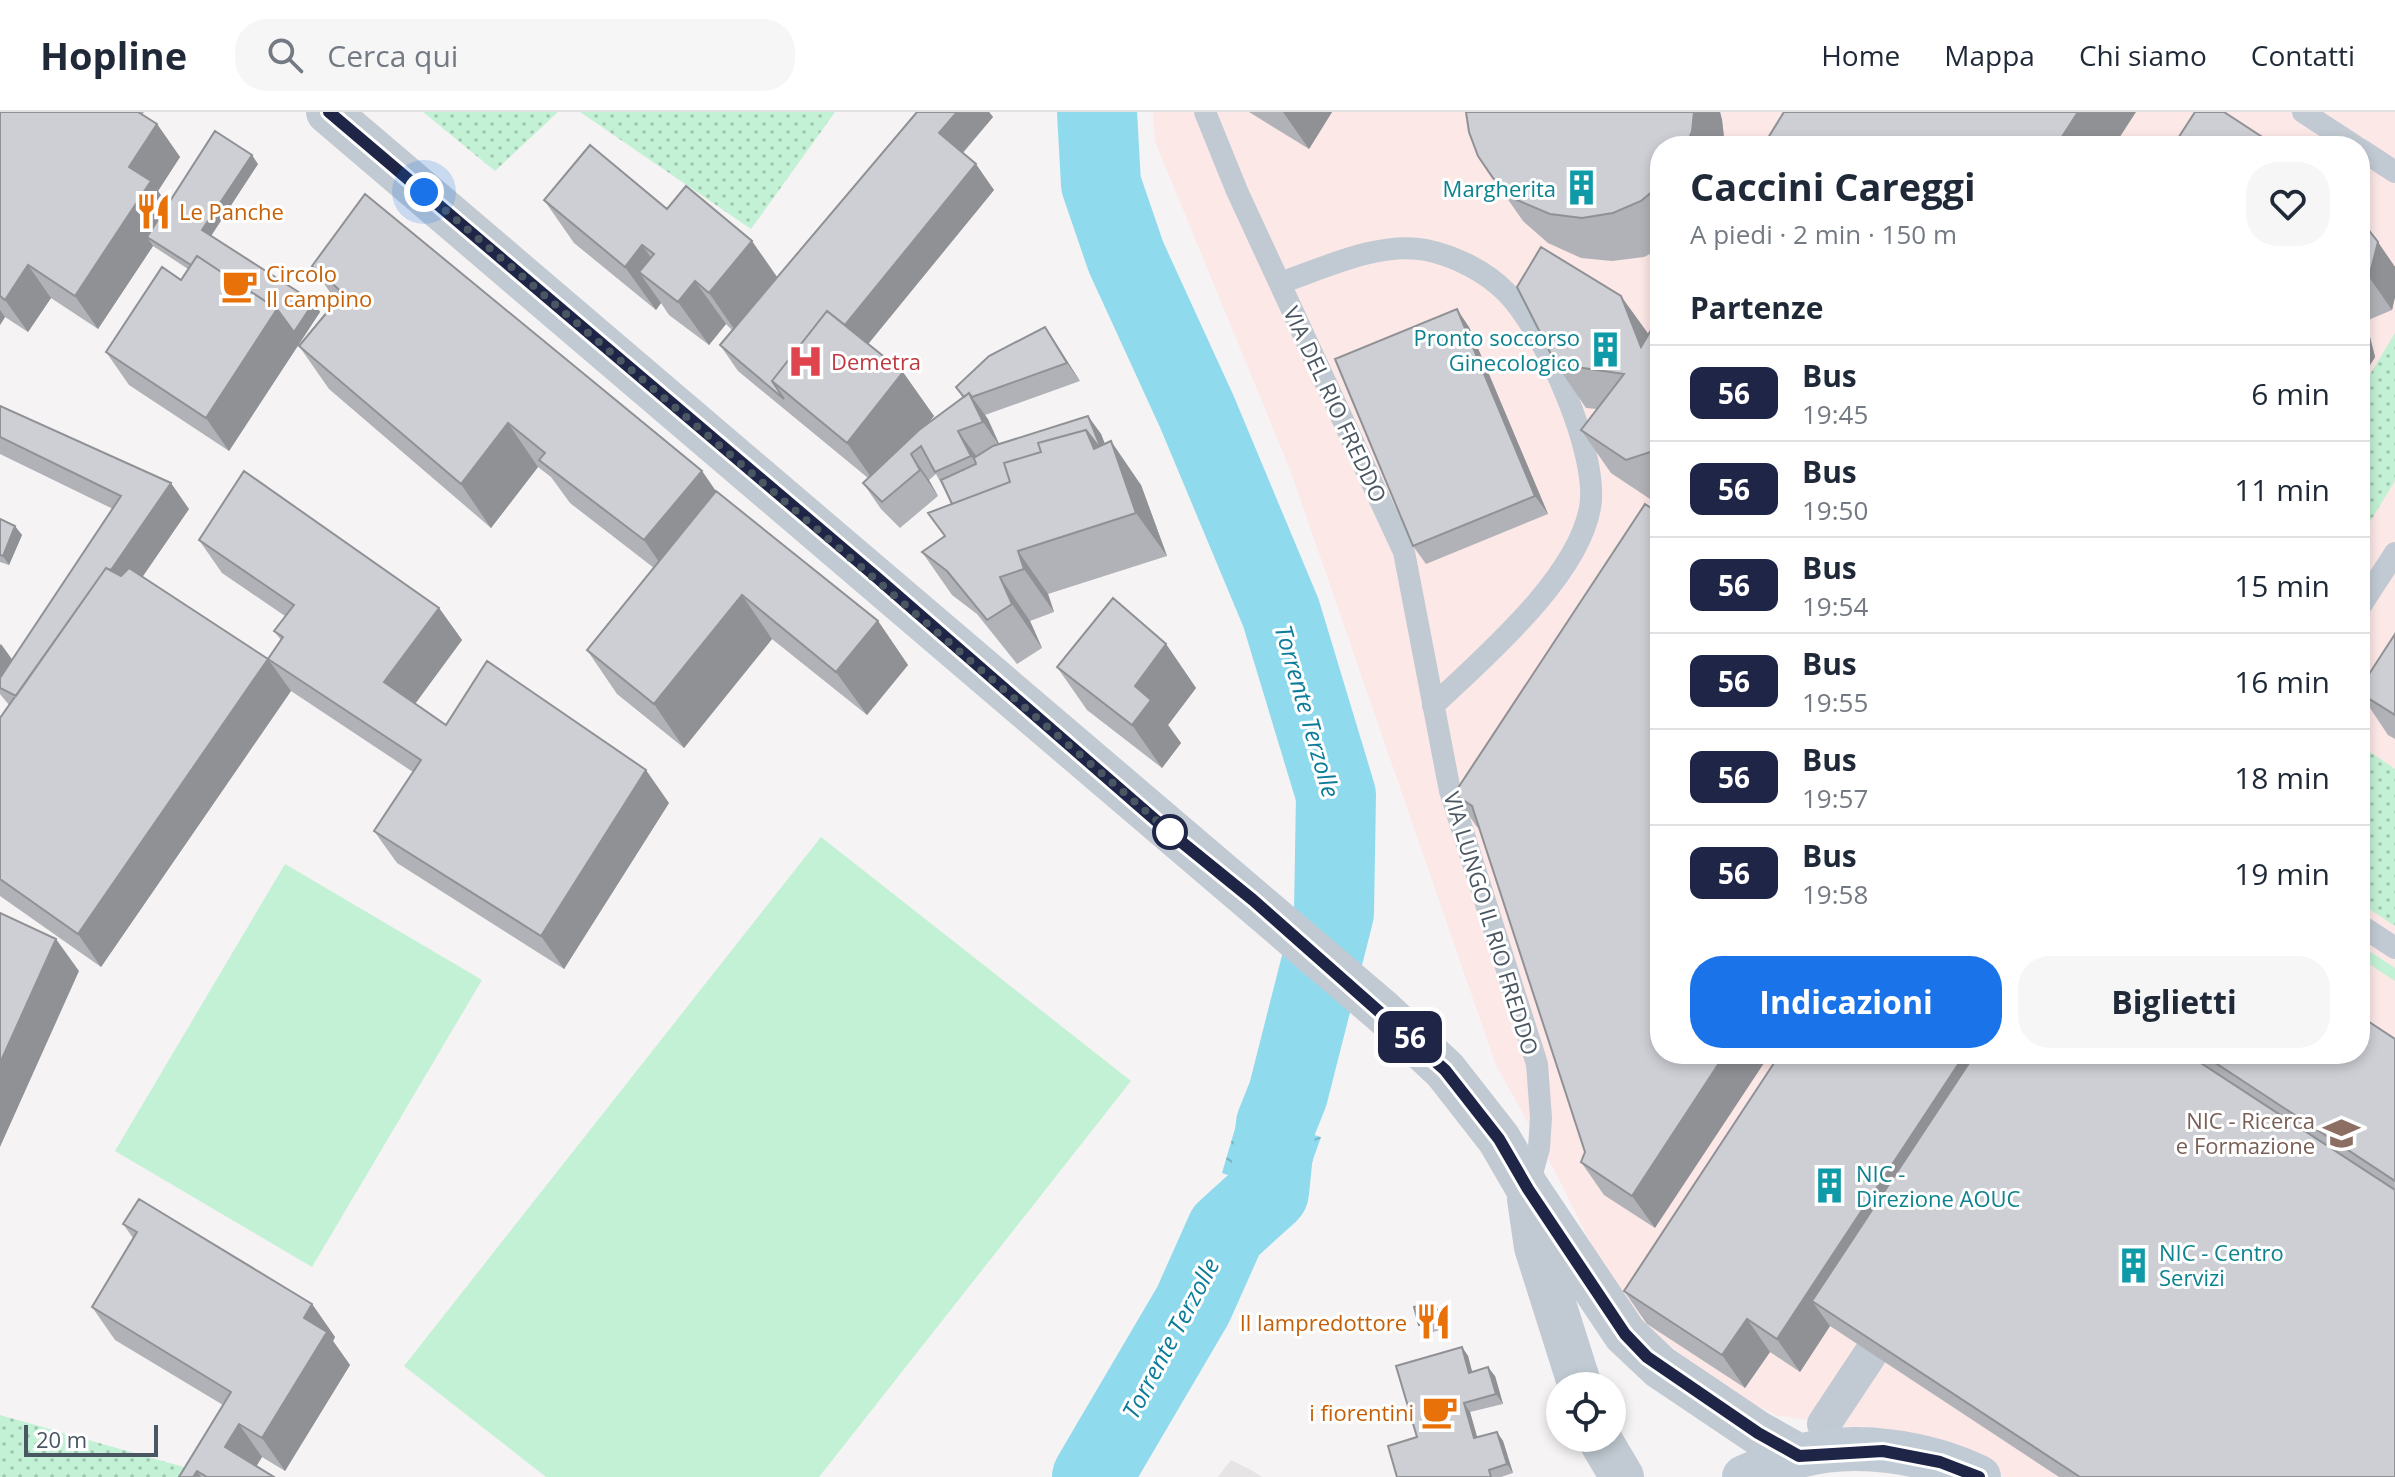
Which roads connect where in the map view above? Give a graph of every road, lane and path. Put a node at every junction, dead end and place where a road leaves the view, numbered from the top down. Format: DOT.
graph roads {
  1 [pos="328,112"];
  2 [pos="1205,112"];
  3 [pos="2303,112"];
  4 [pos="2340,136"];
  5 [pos="2370,156"];
  6 [pos="2395,172"];
  7 [pos="1280,283"];
  8 [pos="2395,553"];
  9 [pos="2370,592"];
  10 [pos="1433,706"];
  11 [pos="2370,932"];
  12 [pos="2395,948"];
  13 [pos="1528,1189"];
  14 [pos="1871,1353"];
  15 [pos="1576,1372"];
  16 [pos="1811,1440"];
  17 [pos="1600,1452"];
  18 [pos="1607,1452"];
  19 [pos="1603,1477"];
  20 [pos="1622,1477"];
  21 [pos="1744,1477"];
  22 [pos="1979,1477"];
  1 -- 13 [label="street"];
  2 -- 7 [label="lane, VIA DEL RIO FREDDO"];
  3 -- 4 [label="lane"];
  5 -- 6 [label="lane"];
  7 -- 10 [label="lane, VIA DEL RIO FREDDO"];
  7 -- 10 [label="lane"];
  8 -- 9 [label="lane"];
  10 -- 13 [label="lane, VIA LUNGO IL RIO FREDDO"];
  11 -- 12 [label="lane"];
  13 -- 15 [label="street"];
  13 -- 16 [label="street"];
  14 -- 16 [label="street"];
  16 -- 21 [label="main road"];
  16 -- 22 [label="main road"];
  17 -- 19 [label="street"];
  18 -- 20 [label="street"];
}
